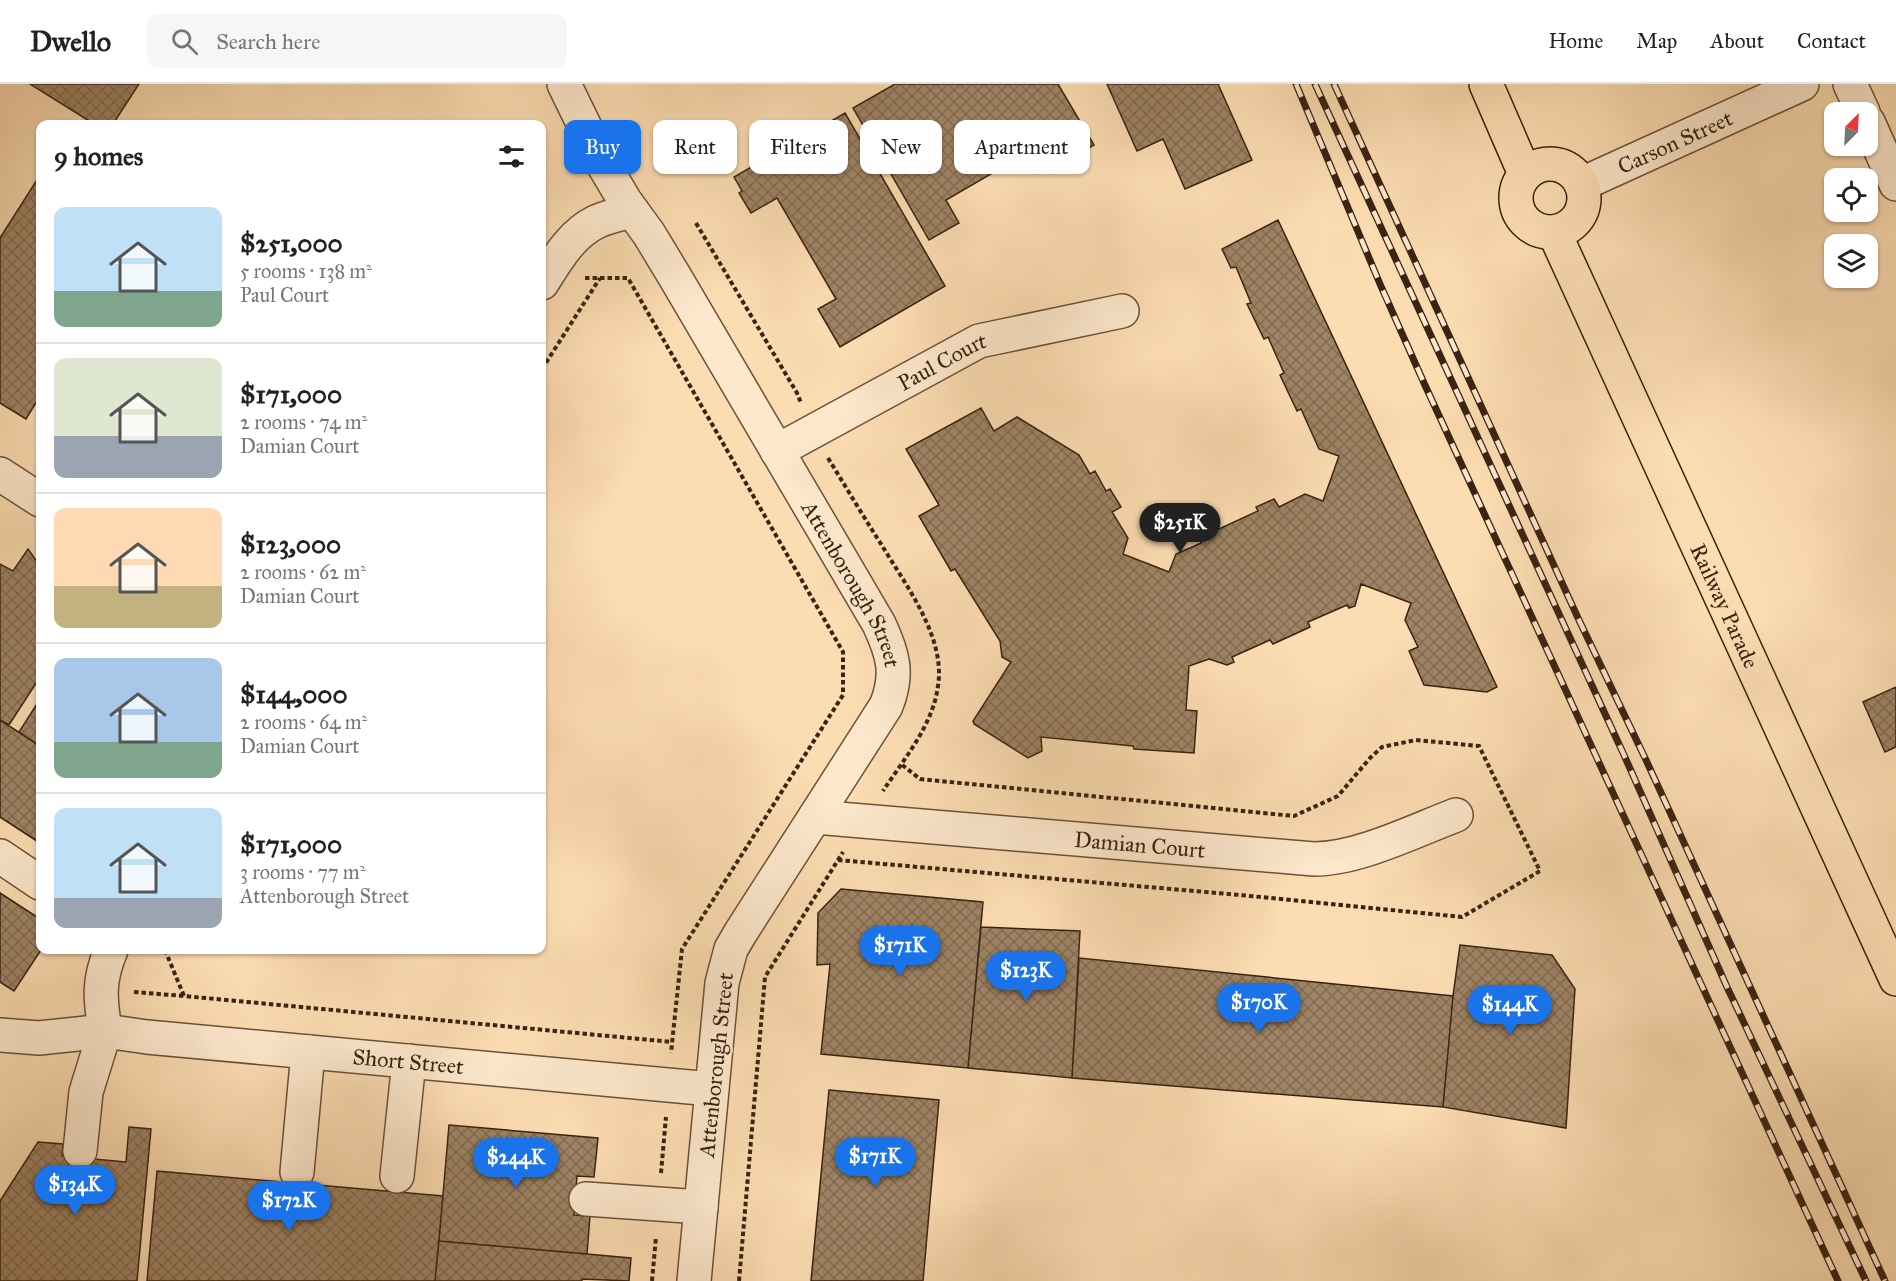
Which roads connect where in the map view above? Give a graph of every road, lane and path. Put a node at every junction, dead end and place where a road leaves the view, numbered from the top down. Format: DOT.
graph roads {
  1 [pos="564,84"];
  2 [pos="1486,84"];
  3 [pos="1802,84"];
  4 [pos="1850,84"];
  5 [pos="1858,102"];
  6 [pos="1878,144"];
  7 [pos="1525,174"];
  8 [pos="1581,184"];
  9 [pos="1896,184"];
  10 [pos="632,211"];
  11 [pos="696,223"];
  12 [pos="1554,232"];
  13 [pos="546,275"];
  14 [pos="601,278"];
  15 [pos="546,281"];
  16 [pos="1122,312"];
  17 [pos="546,363"];
  18 [pos="812,432"];
  19 [pos="777,451"];
  20 [pos="0,474"];
  21 [pos="36,497"];
  22 [pos="1456,816"];
  23 [pos="815,817"];
  24 [pos="864,821"];
  25 [pos="0,856"];
  26 [pos="36,880"];
  27 [pos="109,954"];
  28 [pos="167,954"];
  29 [pos="1896,979"];
  30 [pos="100,987"];
  31 [pos="184,996"];
  32 [pos="105,1031"];
  33 [pos="0,1035"];
  34 [pos="672,1042"];
  35 [pos="308,1052"];
  36 [pos="409,1061"];
  37 [pos="669,1085"];
  38 [pos="711,1089"];
  39 [pos="80,1151"];
  40 [pos="297,1172"];
  41 [pos="397,1176"];
  42 [pos="585,1199"];
  43 [pos="659,1204"];
  44 [pos="701,1207"];
  45 [pos="652,1281"];
  46 [pos="694,1281"];
  47 [pos="739,1281"];
  1 -- 10 [label="street, Attenborough Street"];
  2 -- 7 [label="main road"];
  3 -- 8 [label="street, Carson Street"];
  4 -- 5 [label="street"];
  6 -- 9 [label="street"];
  7 -- 8 [label="main road"];
  7 -- 12 [label="main road"];
  8 -- 12 [label="main road"];
  10 -- 13 [label="street"];
  10 -- 19 [label="street, Attenborough Street"];
  11 -- 18 [label="path"];
  12 -- 29 [label="main road, Railway Parade"];
  14 -- 15 [label="path"];
  14 -- 17 [label="path"];
  14 -- 34 [label="path"];
  16 -- 18 [label="street, Paul Court"];
  18 -- 19 [label="street, Paul Court"];
  18 -- 24 [label="path"];
  19 -- 23 [label="street, Attenborough Street"];
  20 -- 21 [label="street"];
  22 -- 24 [label="street, Damian Court"];
  23 -- 24 [label="street, Damian Court"];
  23 -- 38 [label="street, Attenborough Street"];
  24 -- 47 [label="path"];
  25 -- 26 [label="street"];
  27 -- 30 [label="street"];
  28 -- 31 [label="path"];
  30 -- 31 [label="path"];
  30 -- 32 [label="street"];
  31 -- 34 [label="path"];
  32 -- 33 [label="street, Short Street"];
  32 -- 35 [label="street, Short Street"];
  32 -- 39 [label="street"];
  34 -- 37 [label="path"];
  35 -- 36 [label="street, Short Street"];
  35 -- 40 [label="street"];
  36 -- 37 [label="street, Short Street"];
  36 -- 41 [label="street"];
  37 -- 38 [label="street, Short Street"];
  37 -- 43 [label="path"];
  38 -- 44 [label="street, Attenborough Street"];
  42 -- 43 [label="street"];
  43 -- 44 [label="street"];
  43 -- 45 [label="path"];
  44 -- 46 [label="street, Attenborough Street"];
}
